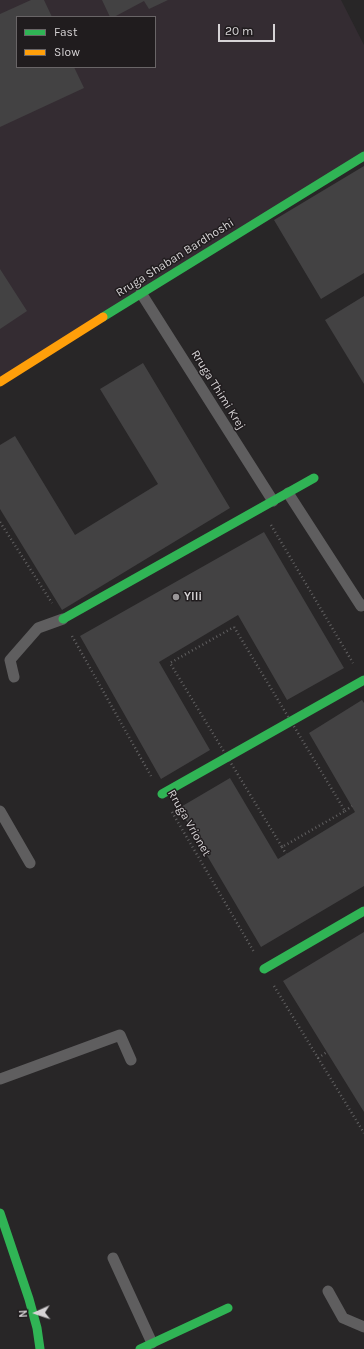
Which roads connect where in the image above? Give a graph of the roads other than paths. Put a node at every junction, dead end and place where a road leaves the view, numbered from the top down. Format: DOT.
graph roads {
  1 [pos="364,156"];
  2 [pos="141,293"];
  3 [pos="0,382"];
  4 [pos="314,478"];
  5 [pos="288,493"];
  6 [pos="273,502"];
  7 [pos="364,605"];
  8 [pos="63,619"];
  9 [pos="14,677"];
  10 [pos="364,680"];
  11 [pos="162,794"];
  12 [pos="0,811"];
  13 [pos="30,863"];
  14 [pos="361,913"];
  15 [pos="364,926"];
  16 [pos="264,969"];
  17 [pos="131,1060"];
  18 [pos="0,1079"];
  19 [pos="0,1213"];
  20 [pos="113,1258"];
  21 [pos="328,1291"];
  22 [pos="228,1308"];
  23 [pos="364,1327"];
  24 [pos="152,1344"];
  25 [pos="40,1349"];
  26 [pos="140,1349"];
  1 -- 2 [label="street, Rruga Shaban Bardhoshi"];
  2 -- 3 [label="street, Rruga Shaban Bardhoshi"];
  2 -- 6 [label="lane, Rruga Thimi Krej"];
  4 -- 5 [label="street"];
  5 -- 6 [label="street"];
  5 -- 7 [label="lane"];
  6 -- 8 [label="street"];
  8 -- 9 [label="lane"];
  10 -- 11 [label="street"];
  12 -- 13 [label="lane"];
  14 -- 15 [label="lane"];
  14 -- 16 [label="street"];
  17 -- 18 [label="lane"];
  19 -- 25 [label="street"];
  20 -- 24 [label="lane"];
  21 -- 23 [label="lane"];
  22 -- 24 [label="street"];
  24 -- 26 [label="street"];
}
